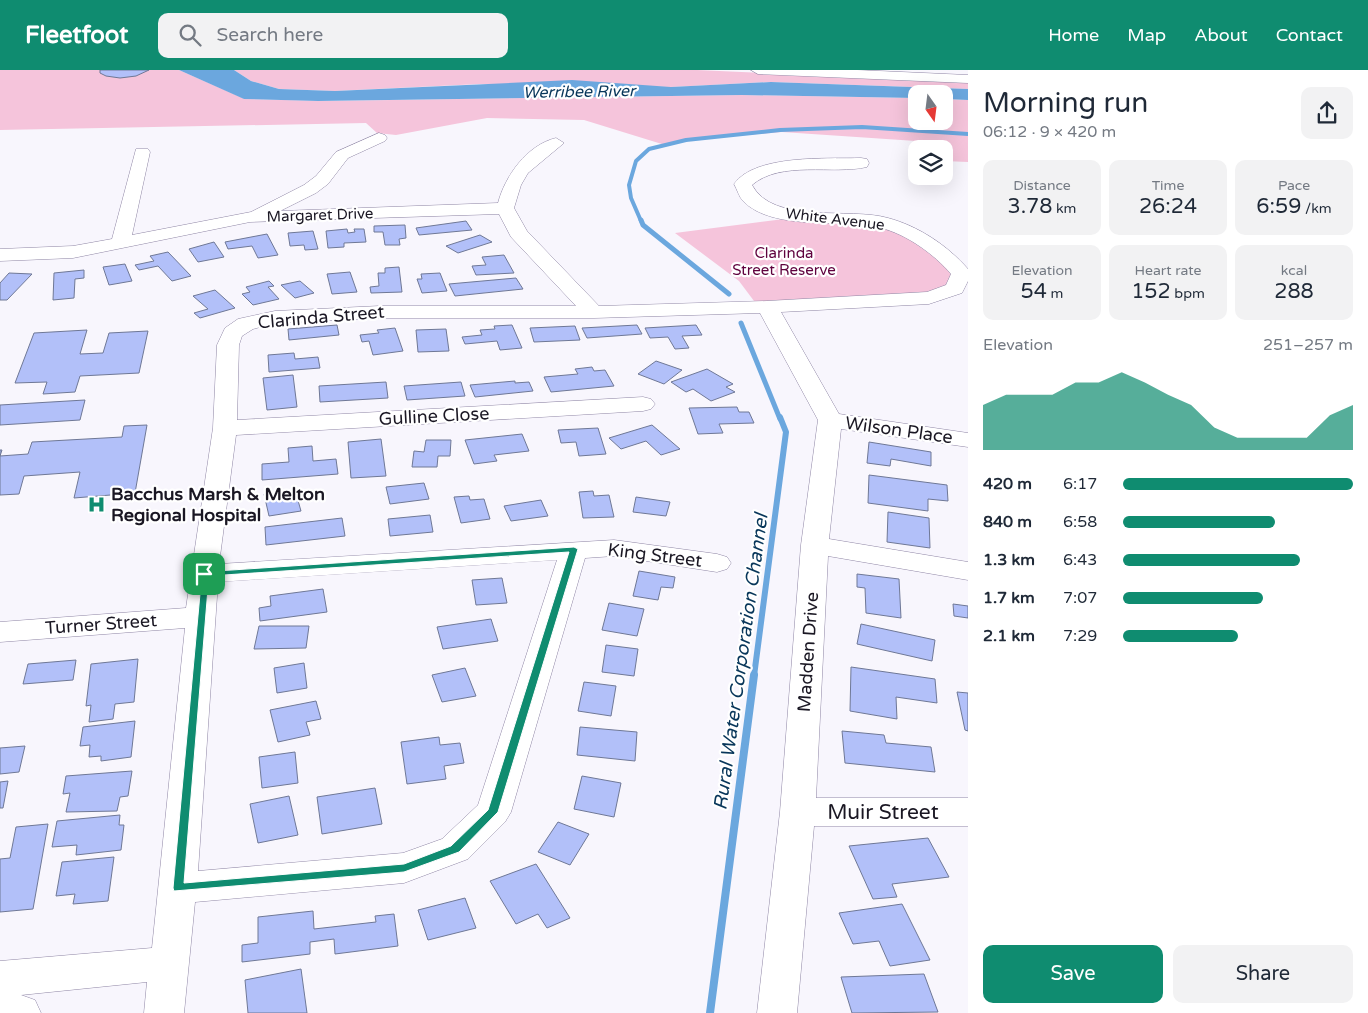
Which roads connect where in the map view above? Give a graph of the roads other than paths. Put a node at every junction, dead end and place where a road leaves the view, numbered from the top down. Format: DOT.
graph roads {
  1 [pos="758,70"];
  2 [pos="968,79"];
  3 [pos="379,138"];
  4 [pos="556,143"];
  5 [pos="142,152"];
  6 [pos="861,163"];
  7 [pos="505,208"];
  8 [pos="250,217"];
  9 [pos="120,244"];
  10 [pos="0,255"];
  11 [pos="767,307"];
  12 [pos="594,312"];
  13 [pos="642,404"];
  14 [pos="830,420"];
  15 [pos="225,428"];
  16 [pos="968,440"];
  17 [pos="815,545"];
  18 [pos="574,549"];
  19 [pos="717,563"];
  20 [pos="968,571"];
  21 [pos="204,574"];
  22 [pos="201,617"];
  23 [pos="0,632"];
  24 [pos="798,812"];
  25 [pos="968,812"];
  26 [pos="178,888"];
  27 [pos="170,963"];
  28 [pos="0,979"];
  29 [pos="0,1007"];
  30 [pos="21,1013"];
  31 [pos="164,1013"];
  32 [pos="777,1013"];
  1 -- 2 [label="street"];
  3 -- 8 [label="street"];
  4 -- 7 [label="street"];
  5 -- 9 [label="street"];
  6 -- 11 [label="street, White Avenue"];
  7 -- 8 [label="street, Margaret Drive"];
  7 -- 12 [label="street"];
  8 -- 9 [label="street, Margaret Drive"];
  9 -- 10 [label="street, Margaret Drive"];
  11 -- 12 [label="street, Clarinda Street"];
  11 -- 14 [label="street"];
  12 -- 15 [label="street, Clarinda Street"];
  13 -- 15 [label="street, Gulline Close"];
  14 -- 16 [label="street, Wilson Place"];
  14 -- 17 [label="street, Madden Drive"];
  15 -- 21 [label="street, Clarinda Street"];
  17 -- 20 [label="street"];
  17 -- 24 [label="street, Madden Drive"];
  18 -- 19 [label="street, King Street"];
  18 -- 21 [label="street, King Street"];
  18 -- 26 [label="street"];
  21 -- 22 [label="street, Clarinda Street"];
  22 -- 23 [label="street, Turner Street"];
  22 -- 26 [label="street, Clarinda Street"];
  24 -- 25 [label="street, Muir Street"];
  24 -- 32 [label="street, Madden Drive"];
  26 -- 27 [label="street, Clarinda Street"];
  27 -- 28 [label="street"];
  27 -- 31 [label="street, Clarinda Street"];
  29 -- 30 [label="street"];
}
